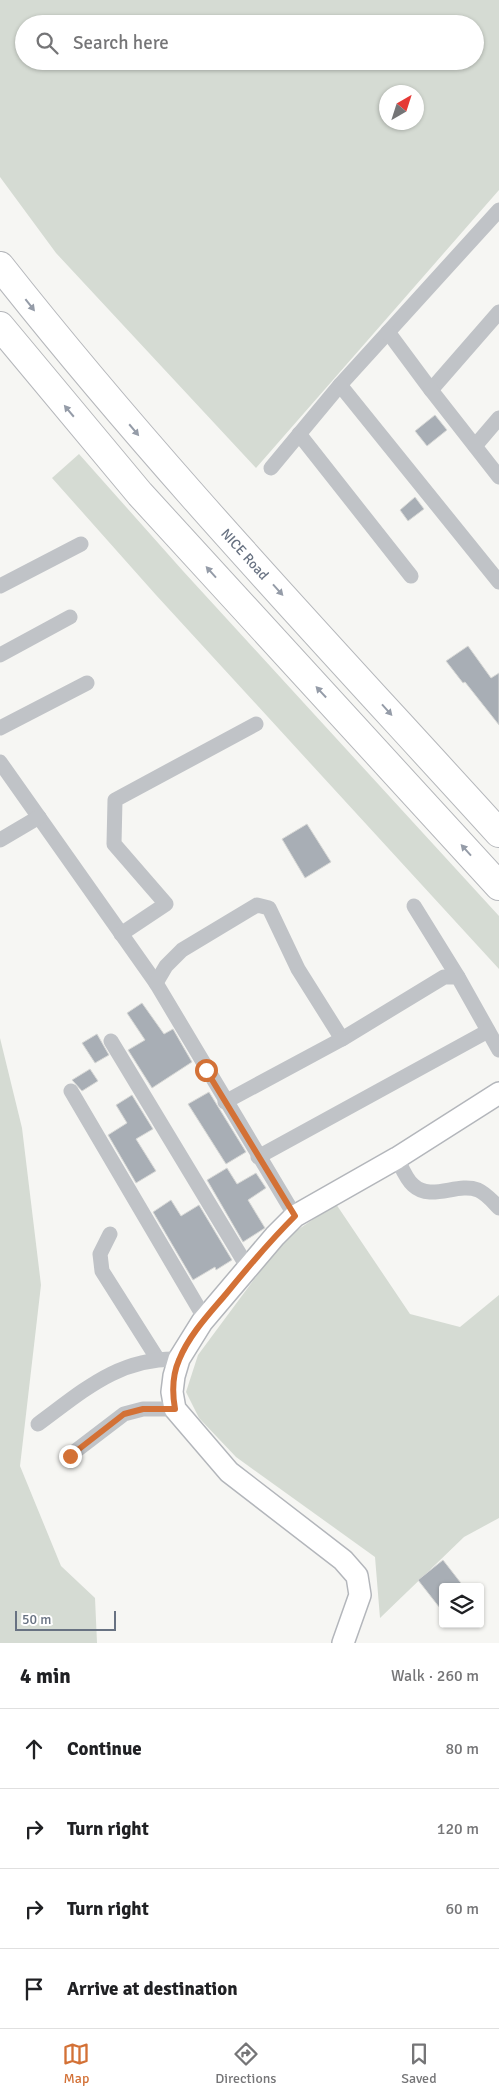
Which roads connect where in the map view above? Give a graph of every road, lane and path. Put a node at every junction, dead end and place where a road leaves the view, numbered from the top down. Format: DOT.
graph roads {
  1 [pos="499,210"];
  2 [pos="0,266"];
  3 [pos="499,312"];
  4 [pos="0,326"];
  5 [pos="388,332"];
  6 [pos="340,385"];
  7 [pos="431,390"];
  8 [pos="499,418"];
  9 [pos="299,434"];
  10 [pos="475,446"];
  11 [pos="271,468"];
  12 [pos="499,477"];
  13 [pos="81,544"];
  14 [pos="412,576"];
  15 [pos="499,582"];
  16 [pos="0,586"];
  17 [pos="70,617"];
  18 [pos="0,655"];
  19 [pos="87,682"];
  20 [pos="256,724"];
  21 [pos="0,728"];
  22 [pos="0,762"];
  23 [pos="39,817"];
  24 [pos="499,833"];
  25 [pos="0,840"];
  26 [pos="499,886"];
  27 [pos="414,906"];
  28 [pos="121,934"];
  29 [pos="458,977"];
  30 [pos="156,984"];
  31 [pos="488,1032"];
  32 [pos="342,1039"];
  33 [pos="111,1041"];
  34 [pos="499,1050"];
  35 [pos="71,1091"];
  36 [pos="499,1093"];
  37 [pos="225,1102"];
  38 [pos="258,1157"];
  39 [pos="397,1158"];
  40 [pos="499,1208"];
  41 [pos="295,1216"];
  42 [pos="110,1234"];
  43 [pos="248,1268"];
  44 [pos="205,1319"];
  45 [pos="157,1358"];
  46 [pos="179,1359"];
  47 [pos="175,1409"];
  48 [pos="38,1424"];
  49 [pos="70,1456"];
  50 [pos="344,1643"];
  1 -- 5 [label="street"];
  2 -- 24 [label="highway, NICE Road, one-way"];
  3 -- 7 [label="street"];
  26 -- 4 [label="highway, one-way"];
  5 -- 6 [label="street"];
  5 -- 7 [label="street"];
  6 -- 9 [label="street"];
  6 -- 15 [label="street"];
  7 -- 10 [label="street"];
  8 -- 10 [label="street"];
  9 -- 11 [label="street"];
  9 -- 14 [label="street"];
  10 -- 12 [label="street"];
  13 -- 16 [label="street"];
  17 -- 18 [label="street"];
  19 -- 21 [label="street"];
  20 -- 28 [label="street"];
  22 -- 23 [label="street"];
  23 -- 25 [label="street"];
  23 -- 28 [label="street"];
  27 -- 29 [label="street"];
  28 -- 30 [label="street"];
  29 -- 31 [label="street"];
  29 -- 32 [label="street"];
  30 -- 32 [label="street"];
  30 -- 37 [label="street"];
  31 -- 34 [label="street"];
  31 -- 38 [label="street"];
  32 -- 37 [label="street"];
  33 -- 43 [label="street"];
  35 -- 44 [label="street"];
  36 -- 39 [label="street"];
  37 -- 38 [label="street"];
  38 -- 41 [label="street"];
  39 -- 40 [label="street"];
  39 -- 41 [label="street"];
  41 -- 43 [label="street"];
  42 -- 45 [label="street"];
  43 -- 44 [label="street"];
  44 -- 46 [label="street"];
  45 -- 46 [label="street"];
  45 -- 48 [label="street"];
  46 -- 47 [label="street"];
  47 -- 49 [label="street"];
  47 -- 50 [label="street"];
}
